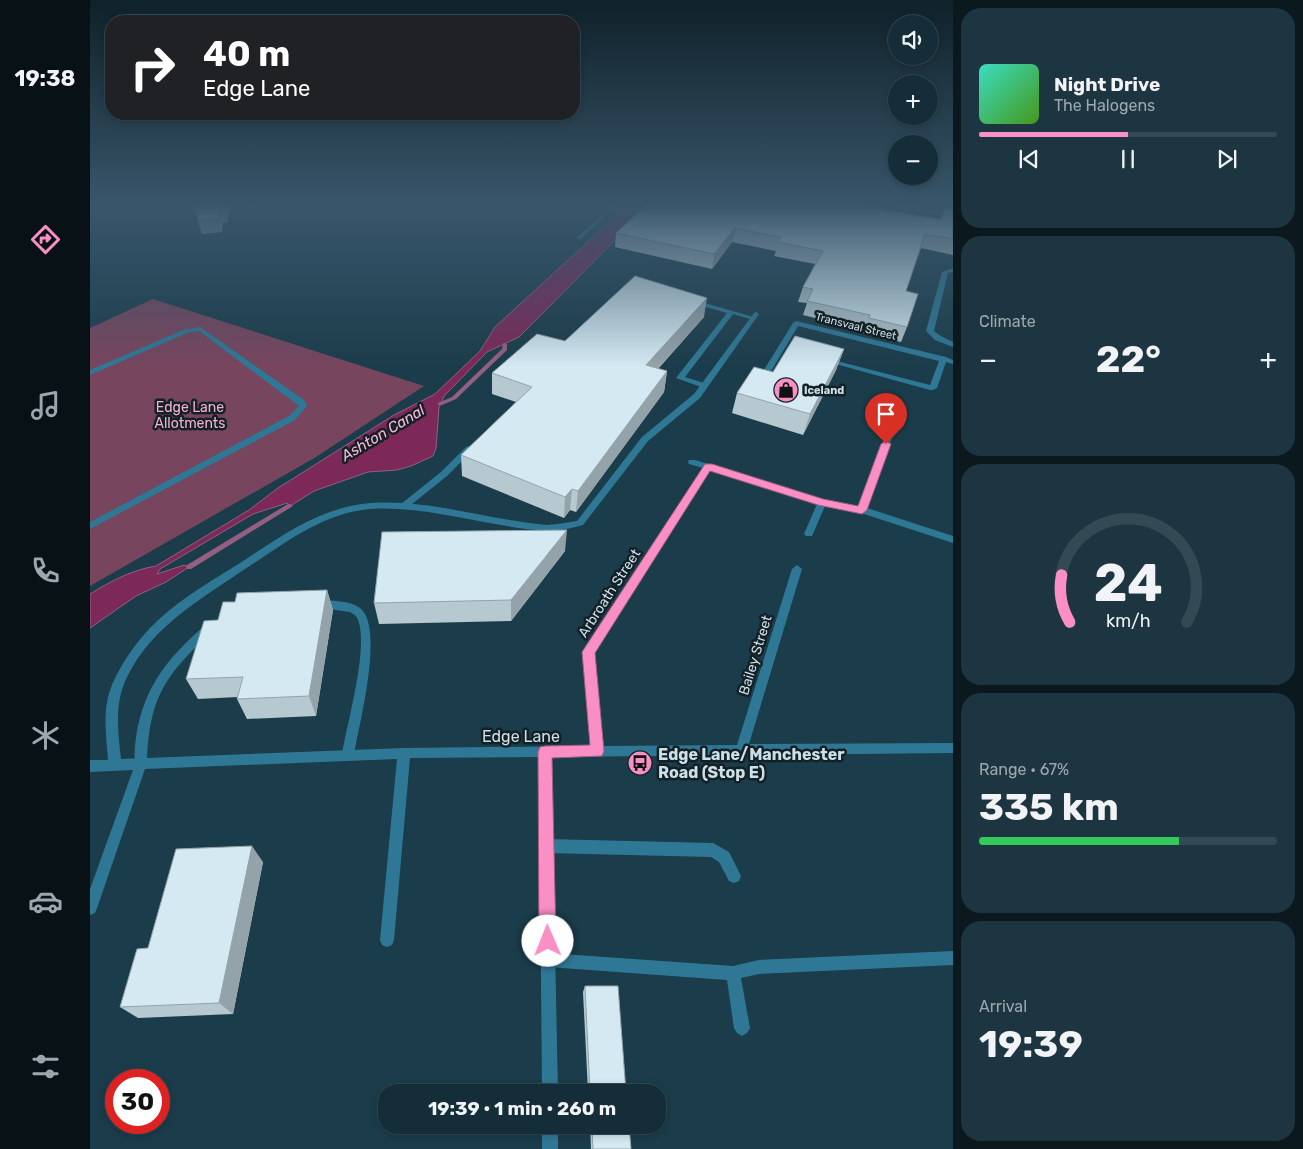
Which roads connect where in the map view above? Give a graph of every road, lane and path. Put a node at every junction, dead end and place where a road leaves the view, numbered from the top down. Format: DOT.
graph roads {
  1 [pos="953,270"];
  2 [pos="685,300"];
  3 [pos="731,312"];
  4 [pos="953,345"];
  5 [pos="781,348"];
  6 [pos="790,350"];
  7 [pos="817,358"];
  8 [pos="943,360"];
  9 [pos="953,362"];
  10 [pos="90,373"];
  11 [pos="758,385"];
  12 [pos="704,386"];
  13 [pos="892,427"];
  14 [pos="479,440"];
  15 [pos="692,462"];
  16 [pos="708,467"];
  17 [pos="822,502"];
  18 [pos="404,506"];
  19 [pos="862,510"];
  20 [pos="90,526"];
  21 [pos="809,534"];
  22 [pos="953,540"];
  23 [pos="798,569"];
  24 [pos="311,604"];
  25 [pos="221,618"];
  26 [pos="953,748"];
  27 [pos="598,751"];
  28 [pos="741,751"];
  29 [pos="545,752"];
  30 [pos="404,753"];
  31 [pos="348,755"];
  32 [pos="141,764"];
  33 [pos="115,765"];
  34 [pos="90,766"];
  35 [pos="546,846"];
  36 [pos="734,876"];
  37 [pos="90,908"];
  38 [pos="388,940"];
  39 [pos="953,958"];
  40 [pos="548,960"];
  41 [pos="733,973"];
  42 [pos="742,1028"];
  43 [pos="550,1084"];
  44 [pos="550,1134"];
  45 [pos="550,1149"];
  1 -- 4 [label="street"];
  2 -- 3 [label="street"];
  3 -- 12 [label="street"];
  3 -- 12 [label="street"];
  5 -- 6 [label="street"];
  5 -- 8 [label="street, Transvaal Street"];
  5 -- 11 [label="street, Transvaal Street"];
  7 -- 8 [label="street"];
  8 -- 9 [label="street, Transvaal Street"];
  10 -- 20 [label="street"];
  12 -- 18 [label="street"];
  13 -- 19 [label="street"];
  14 -- 18 [label="street"];
  15 -- 16 [label="street"];
  16 -- 17 [label="street"];
  16 -- 27 [label="street, Arbroath Street"];
  17 -- 19 [label="street"];
  17 -- 21 [label="street"];
  18 -- 33 [label="street"];
  19 -- 22 [label="street"];
  23 -- 28 [label="street, Bailey Street"];
  24 -- 31 [label="street"];
  25 -- 32 [label="street"];
  26 -- 28 [label="street, Edge Lane"];
  27 -- 28 [label="street, Edge Lane"];
  27 -- 29 [label="street, Edge Lane"];
  29 -- 30 [label="street, Edge Lane"];
  29 -- 35 [label="street"];
  30 -- 31 [label="street, Edge Lane"];
  30 -- 38 [label="street"];
  31 -- 32 [label="street, Edge Lane"];
  32 -- 33 [label="street, Edge Lane"];
  32 -- 37 [label="street"];
  33 -- 34 [label="street, Edge Lane"];
  35 -- 36 [label="street"];
  35 -- 40 [label="street"];
  39 -- 41 [label="street"];
  40 -- 41 [label="street"];
  40 -- 43 [label="street"];
  41 -- 42 [label="street"];
  44 -- 45 [label="street"];
}
